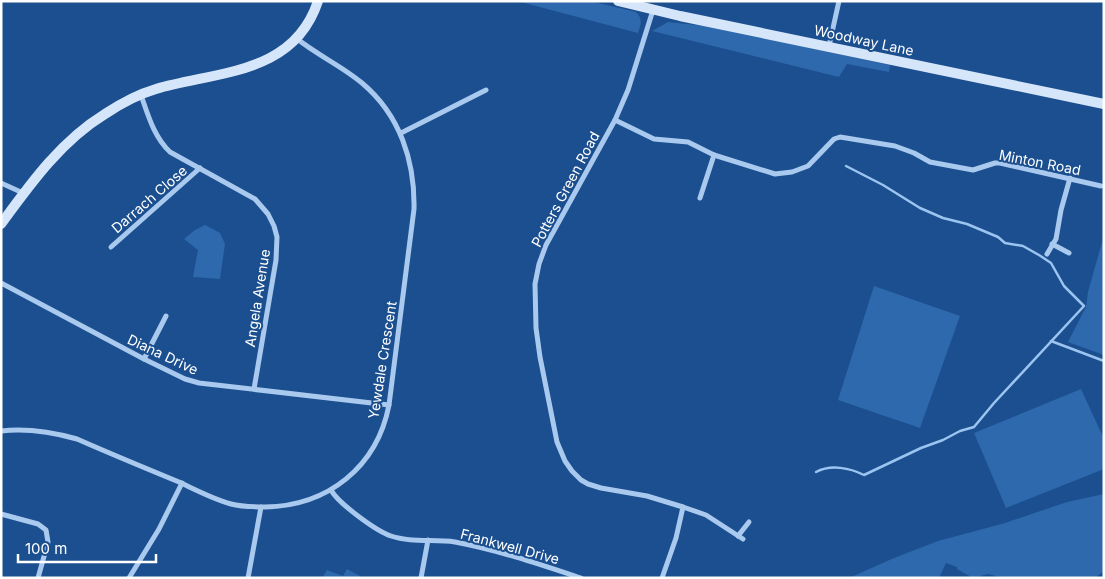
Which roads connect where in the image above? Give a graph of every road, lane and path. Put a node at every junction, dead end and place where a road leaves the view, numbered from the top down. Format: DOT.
graph roads {
  1 [pos="318,1"];
  2 [pos="618,1"];
  3 [pos="839,1"];
  4 [pos="653,10"];
  5 [pos="296,38"];
  6 [pos="829,46"];
  7 [pos="486,90"];
  8 [pos="141,95"];
  9 [pos="1104,104"];
  10 [pos="615,120"];
  11 [pos="401,133"];
  12 [pos="714,155"];
  13 [pos="200,168"];
  14 [pos="1070,178"];
  15 [pos="1,182"];
  16 [pos="1101,186"];
  17 [pos="24,194"];
  18 [pos="700,198"];
  19 [pos="1,224"];
  20 [pos="1052,244"];
  21 [pos="112,247"];
  22 [pos="1069,253"];
  23 [pos="1047,254"];
  24 [pos="1,283"];
  25 [pos="166,316"];
  26 [pos="144,360"];
  27 [pos="254,389"];
  28 [pos="389,405"];
  29 [pos="1,431"];
  30 [pos="182,483"];
  31 [pos="331,490"];
  32 [pos="261,507"];
  33 [pos="683,507"];
  34 [pos="1,514"];
  35 [pos="748,522"];
  36 [pos="428,540"];
  37 [pos="38,578"];
  38 [pos="129,578"];
  39 [pos="248,578"];
  40 [pos="421,578"];
  41 [pos="580,578"];
  42 [pos="662,578"];
  1 -- 5 [label="street"];
  2 -- 4 [label="street, Woodway Lane"];
  3 -- 6 [label="street"];
  4 -- 6 [label="street, Woodway Lane"];
  4 -- 10 [label="street, Potters Green Road"];
  5 -- 8 [label="street"];
  5 -- 11 [label="street, Yewdale Crescent"];
  6 -- 9 [label="street, Woodway Lane"];
  7 -- 11 [label="street"];
  8 -- 13 [label="street, Angela Avenue"];
  8 -- 17 [label="street"];
  10 -- 12 [label="street, Minton Road"];
  10 -- 33 [label="street, Potters Green Road"];
  11 -- 28 [label="street, Yewdale Crescent"];
  12 -- 14 [label="street, Minton Road"];
  12 -- 18 [label="street"];
  13 -- 21 [label="street, Darrach Close"];
  13 -- 27 [label="street, Angela Avenue"];
  14 -- 16 [label="street, Minton Road"];
  14 -- 20 [label="street"];
  15 -- 17 [label="street"];
  17 -- 19 [label="street"];
  20 -- 22 [label="street"];
  20 -- 23 [label="street"];
  24 -- 26 [label="street, Diana Drive"];
  25 -- 26 [label="street"];
  26 -- 27 [label="street, Diana Drive"];
  27 -- 28 [label="street, Diana Drive"];
  28 -- 31 [label="street, Yewdale Crescent"];
  29 -- 30 [label="street, Yewdale Crescent"];
  30 -- 32 [label="street, Yewdale Crescent"];
  30 -- 38 [label="street"];
  31 -- 32 [label="street, Yewdale Crescent"];
  31 -- 36 [label="street, Frankwell Drive"];
  32 -- 39 [label="street"];
  33 -- 35 [label="street, Potters Green Road"];
  33 -- 42 [label="street"];
  34 -- 37 [label="street"];
  36 -- 40 [label="street"];
  36 -- 41 [label="street, Frankwell Drive"];
}
